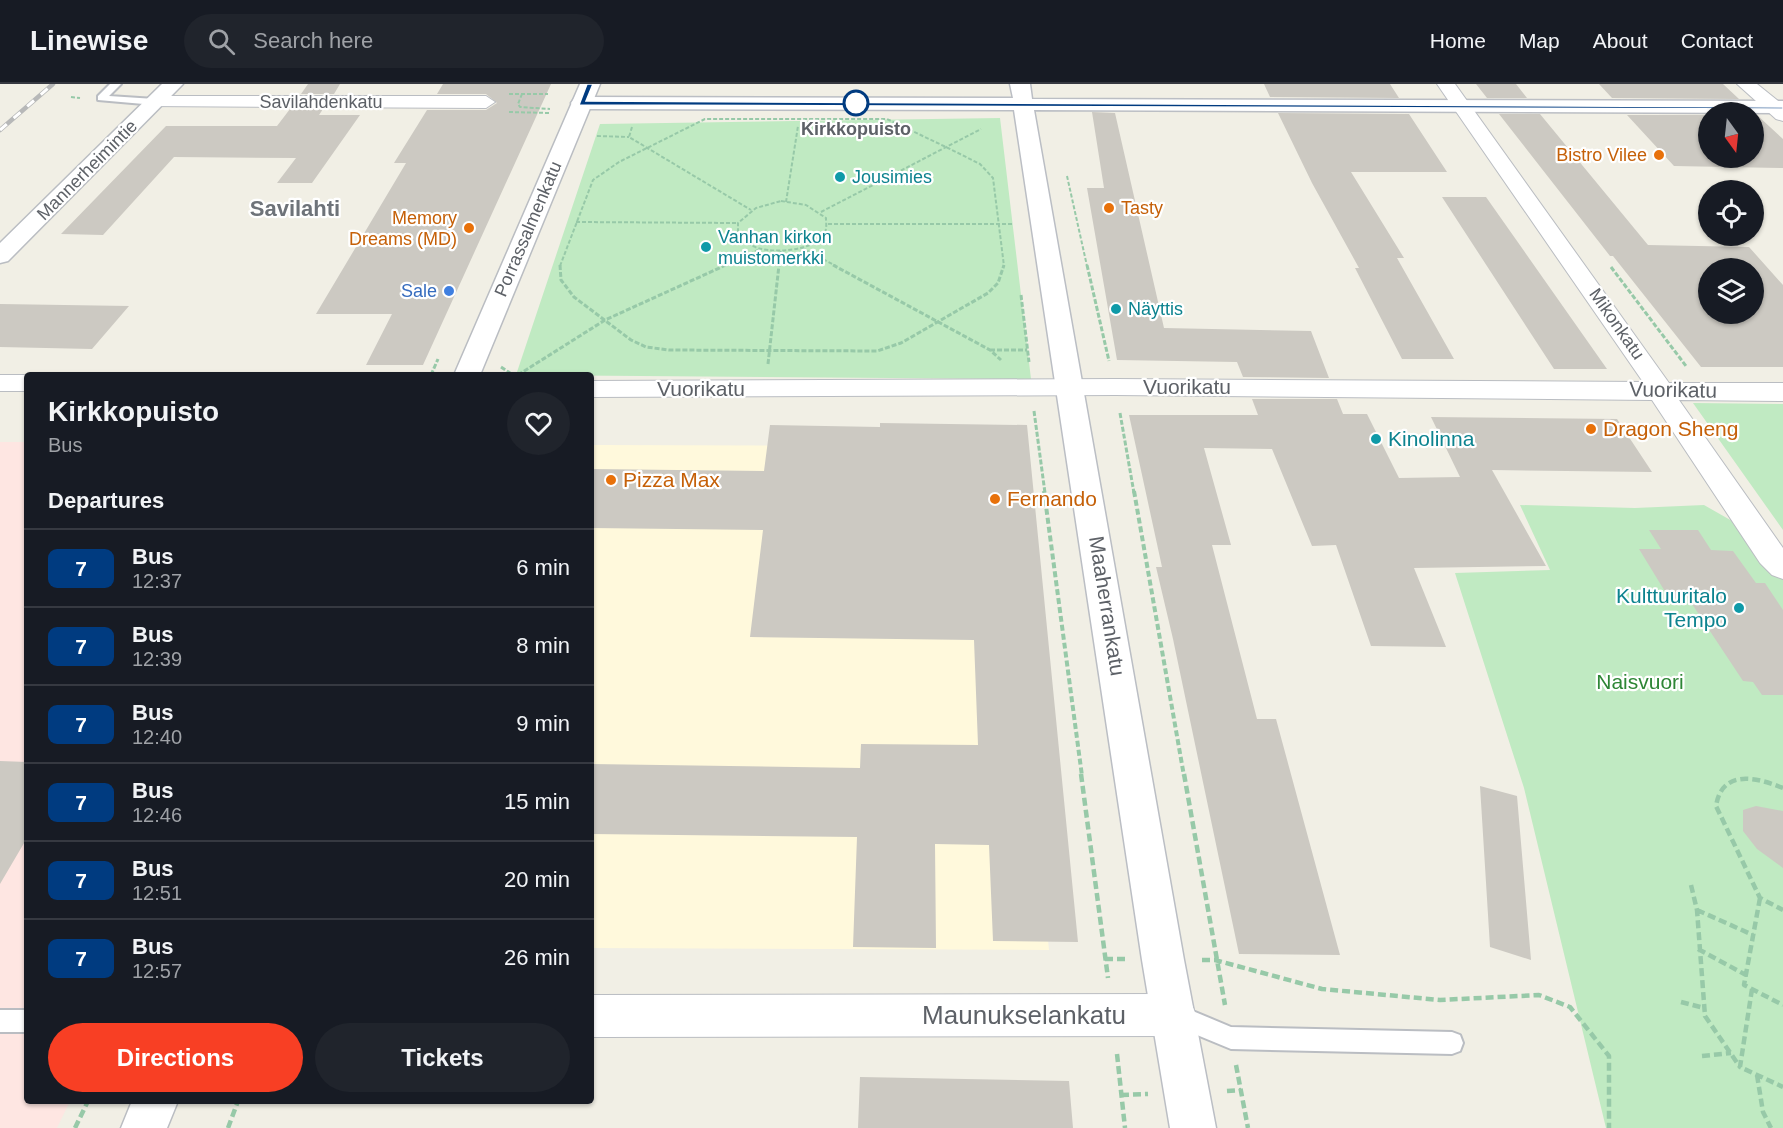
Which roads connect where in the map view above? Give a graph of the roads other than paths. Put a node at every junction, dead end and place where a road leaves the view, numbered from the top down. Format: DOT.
graph roads {
  1 [pos="116,84"];
  2 [pos="173,84"];
  3 [pos="1446,84"];
  4 [pos="1746,84"];
  5 [pos="1022,93"];
  6 [pos="586,94"];
  7 [pos="155,102"];
  8 [pos="486,102"];
  9 [pos="1462,105"];
  10 [pos="1780,110"];
  11 [pos="0,256"];
  12 [pos="468,372"];
  13 [pos="0,383"];
  14 [pos="24,383"];
  15 [pos="1071,388"];
  16 [pos="594,389"];
  17 [pos="1662,390"];
  18 [pos="1783,392"];
  19 [pos="1783,567"];
  20 [pos="1175,1015"];
  21 [pos="594,1016"];
  22 [pos="0,1021"];
  23 [pos="24,1021"];
  24 [pos="1452,1043"];
  25 [pos="154,1104"];
  26 [pos="144,1128"];
  27 [pos="1193,1128"];
  1 -- 7 [label="lane"];
  2 -- 7 [label="main road, Mannerheimintie"];
  3 -- 9 [label="street, Mikonkatu"];
  4 -- 10 [label="street"];
  5 -- 6 [label="main road"];
  5 -- 9 [label="main road"];
  5 -- 15 [label="main road, Maaherrankatu"];
  6 -- 12 [label="main road, Porrassalmenkatu"];
  7 -- 8 [label="street, Savilahdenkatu"];
  7 -- 11 [label="main road, Mannerheimintie"];
  9 -- 10 [label="main road"];
  9 -- 17 [label="street, Mikonkatu"];
  13 -- 14 [label="street"];
  15 -- 16 [label="street, Vuorikatu"];
  15 -- 17 [label="street, Vuorikatu"];
  15 -- 20 [label="main road, Maaherrankatu"];
  17 -- 18 [label="street, Vuorikatu"];
  17 -- 19 [label="street, Mikonkatu"];
  20 -- 21 [label="street, Maunukselankatu"];
  20 -- 24 [label="lane, Maunukselankatu"];
  20 -- 27 [label="main road, Maaherrankatu"];
  22 -- 23 [label="lane"];
  25 -- 26 [label="main road"];
}
